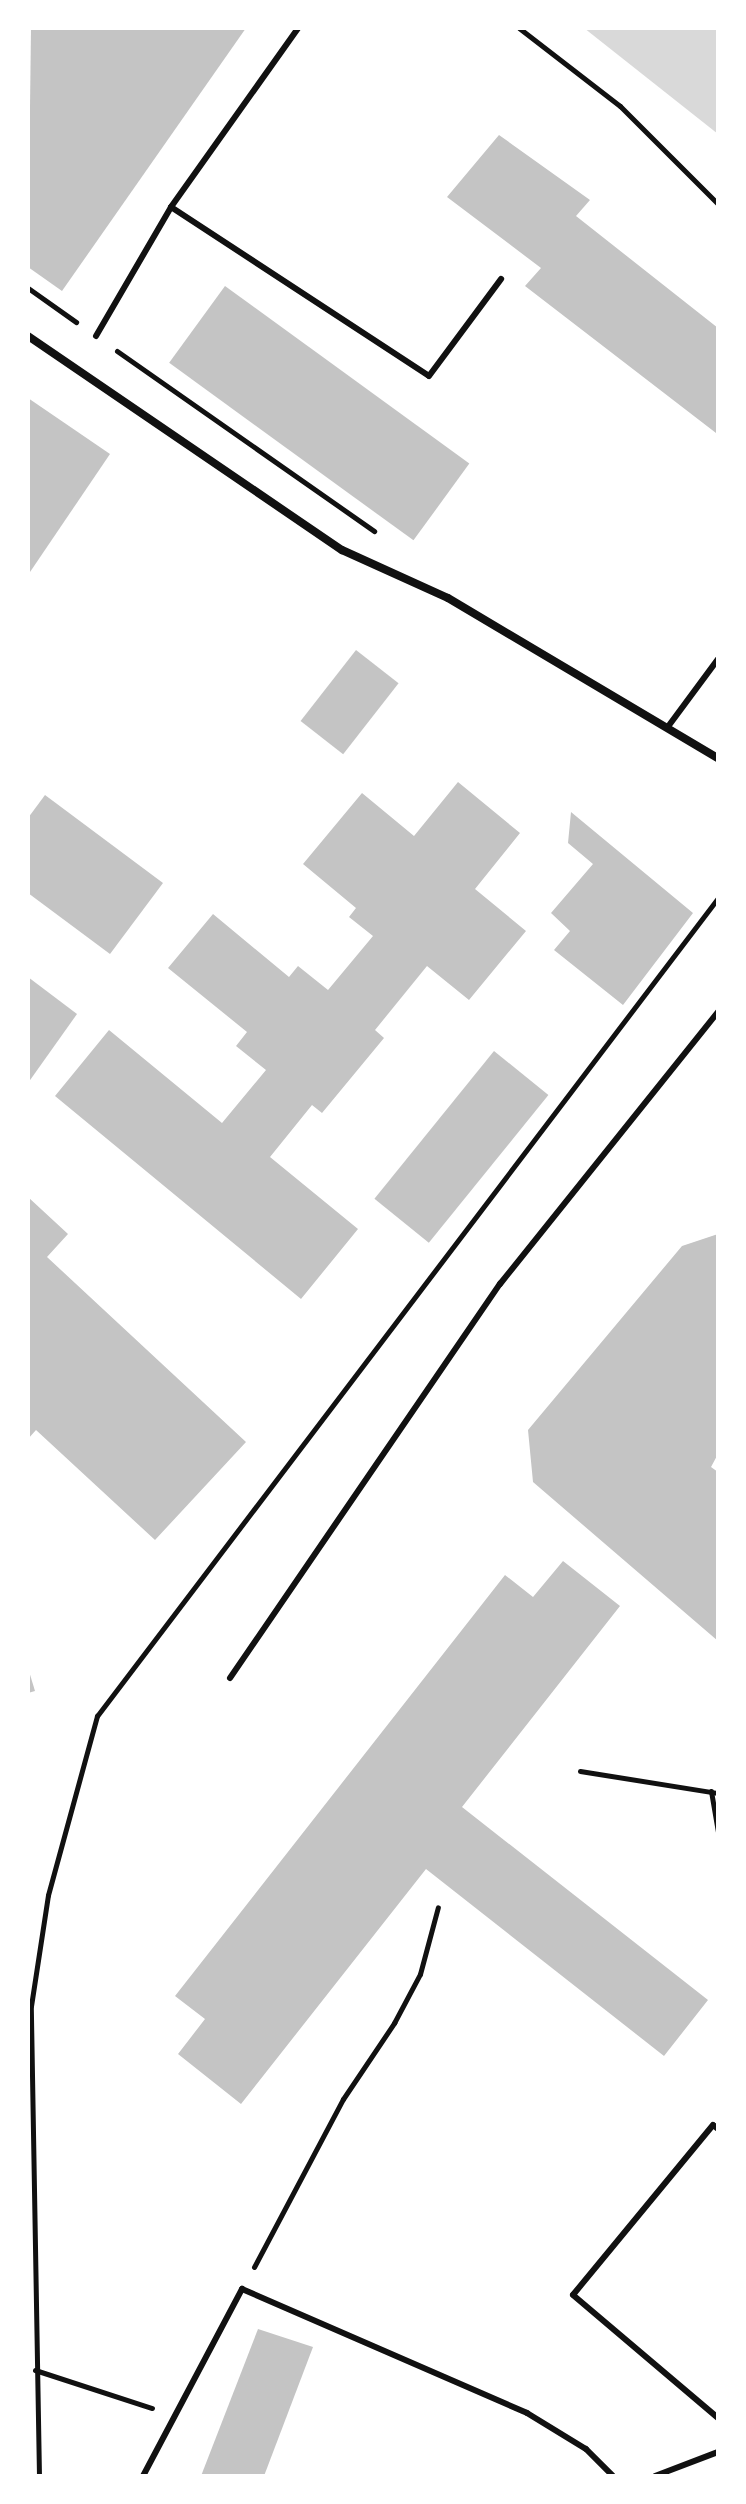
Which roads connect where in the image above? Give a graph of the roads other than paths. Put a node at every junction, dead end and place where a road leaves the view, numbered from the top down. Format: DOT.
graph roads {
  1 [pos="298,28"];
  2 [pos="171,207"];
  3 [pos="501,279"];
  4 [pos="28,336"];
  5 [pos="96,336"];
  6 [pos="718,659"];
  7 [pos="667,728"];
  8 [pos="718,758"];
  9 [pos="718,1012"];
  10 [pos="230,1678"];
  11 [pos="718,2129"];
  12 [pos="718,2418"];
  13 [pos="718,2452"];
  14 [pos="683,2465"];
  15 [pos="143,2476"];
  16 [pos="613,2476"];
  17 [pos="655,2476"];
  18 [pos="687,2476"];
  1 -- 2 [label="lane"];
  2 -- 3 [label="lane"];
  2 -- 5 [label="lane"];
  4 -- 7 [label="street"];
  6 -- 7 [label="lane"];
  7 -- 8 [label="street"];
  9 -- 10 [label="lane"];
  11 -- 12 [label="lane"];
  13 -- 14 [label="lane"];
  14 -- 17 [label="lane"];
  14 -- 18 [label="lane"];
  15 -- 16 [label="lane"];
}
